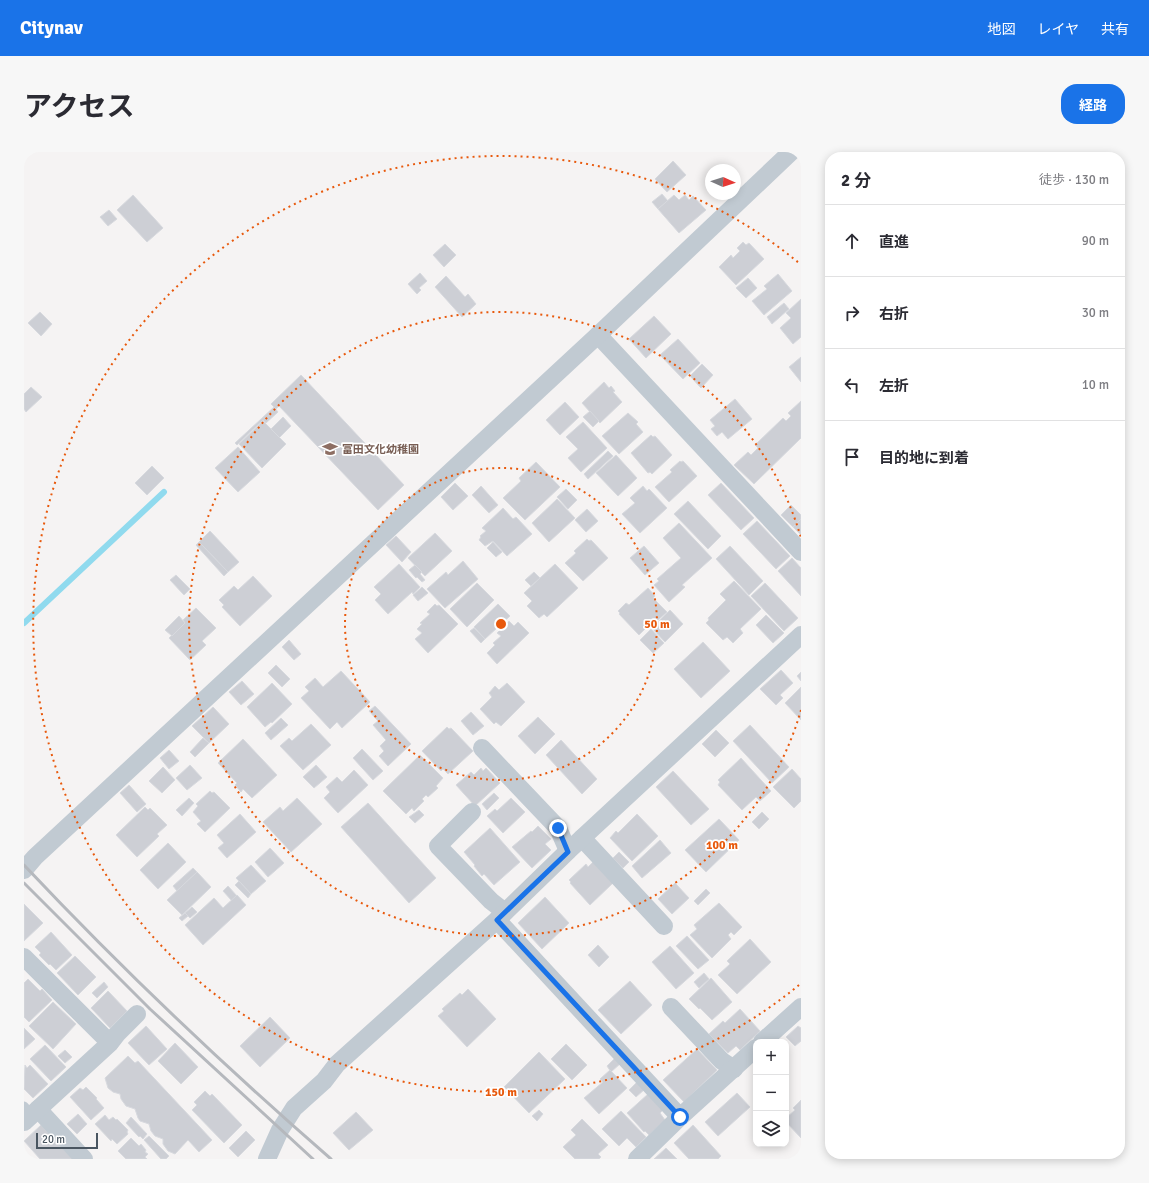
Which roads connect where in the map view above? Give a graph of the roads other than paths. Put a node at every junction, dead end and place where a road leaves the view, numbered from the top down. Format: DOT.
graph roads {
  1 [pos="791,152"];
  2 [pos="598,335"];
  3 [pos="801,552"];
  4 [pos="801,635"];
  5 [pos="482,748"];
  6 [pos="472,812"];
  7 [pos="582,838"];
  8 [pos="568,852"];
  9 [pos="28,858"];
  10 [pos="501,916"];
  11 [pos="664,926"];
  12 [pos="24,957"];
  13 [pos="801,1007"];
  14 [pos="671,1008"];
  15 [pos="137,1014"];
  16 [pos="765,1039"];
  17 [pos="110,1043"];
  18 [pos="753,1051"];
  19 [pos="734,1069"];
  20 [pos="30,1113"];
  21 [pos="680,1117"];
  22 [pos="84,1159"];
  23 [pos="267,1159"];
  24 [pos="637,1159"];
  1 -- 2 [label="street"];
  2 -- 3 [label="street"];
  2 -- 9 [label="street"];
  4 -- 7 [label="street"];
  5 -- 8 [label="street"];
  6 -- 10 [label="street"];
  7 -- 8 [label="street"];
  7 -- 11 [label="street"];
  8 -- 10 [label="street"];
  10 -- 21 [label="street"];
  10 -- 23 [label="street"];
  12 -- 17 [label="street"];
  13 -- 16 [label="street"];
  14 -- 19 [label="street"];
  15 -- 17 [label="street"];
  17 -- 20 [label="street"];
  18 -- 19 [label="street"];
  19 -- 21 [label="street"];
  20 -- 22 [label="street"];
  21 -- 24 [label="street"];
}
